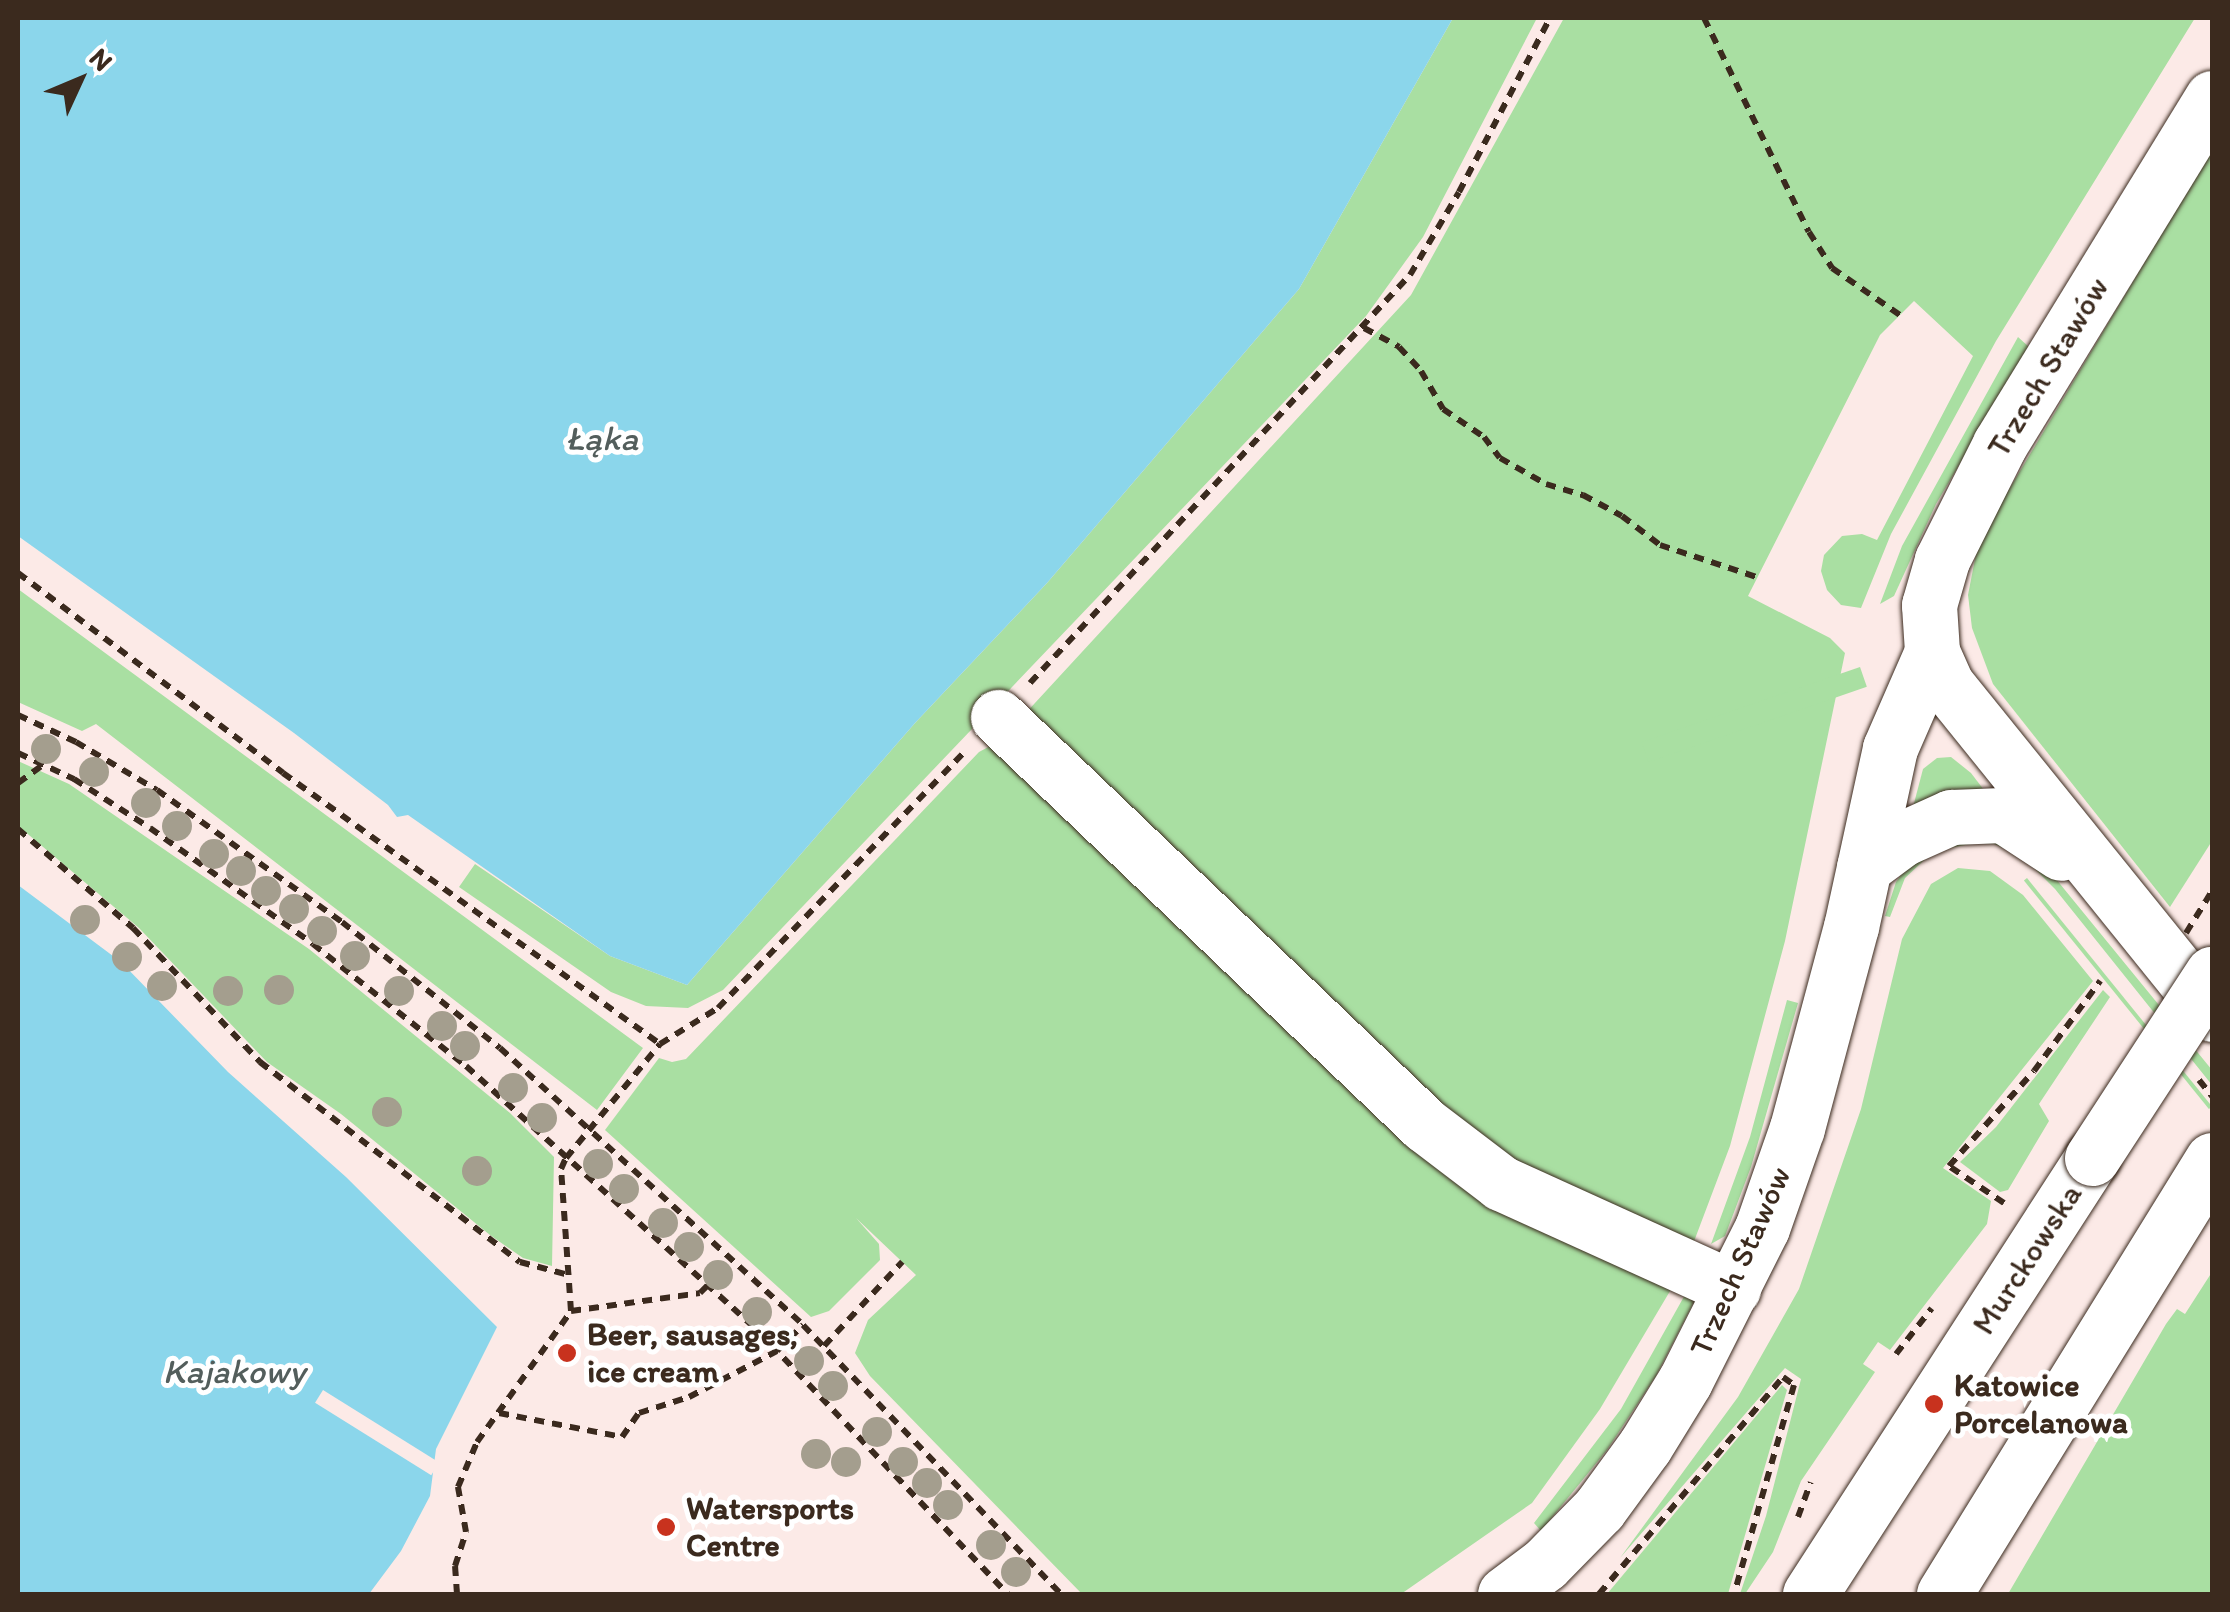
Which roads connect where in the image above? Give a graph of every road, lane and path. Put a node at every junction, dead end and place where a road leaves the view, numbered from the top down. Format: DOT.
graph roads {
  1 [pos="1550,18"];
  2 [pos="1704,18"];
  3 [pos="2212,98"];
  4 [pos="1900,315"];
  5 [pos="1364,328"];
  6 [pos="18,573"];
  7 [pos="1758,577"];
  8 [pos="1932,652"];
  9 [pos="18,716"];
  10 [pos="998,716"];
  11 [pos="18,753"];
  12 [pos="42,765"];
  13 [pos="18,783"];
  14 [pos="18,828"];
  15 [pos="1864,867"];
  16 [pos="2118,897"];
  17 [pos="2212,974"];
  18 [pos="2100,981"];
  19 [pos="2212,1014"];
  20 [pos="660,1044"];
  21 [pos="592,1132"];
  22 [pos="566,1158"];
  23 [pos="2212,1160"];
  24 [pos="1989,1193"];
  25 [pos="902,1262"];
  26 [pos="565,1274"];
  27 [pos="707,1286"];
  28 [pos="1733,1288"];
  29 [pos="571,1311"];
  30 [pos="803,1325"];
  31 [pos="824,1346"];
  32 [pos="777,1351"];
  33 [pos="498,1412"];
  34 [pos="457,1594"];
  35 [pos="1008,1594"];
  36 [pos="1062,1594"];
  37 [pos="1505,1594"];
  38 [pos="1599,1594"];
  39 [pos="1734,1594"];
  40 [pos="1810,1594"];
  41 [pos="1944,1594"];
  1 -- 5 [label="path"];
  2 -- 4 [label="path"];
  3 -- 8 [label="main road, Trzech Stawów"];
  5 -- 7 [label="path"];
  5 -- 10 [label="path"];
  6 -- 20 [label="path"];
  8 -- 15 [label="main road, Trzech Stawów"];
  8 -- 16 [label="main road, Trzech Stawów"];
  9 -- 21 [label="path"];
  10 -- 20 [label="path"];
  10 -- 28 [label="main road"];
  11 -- 12 [label="path"];
  12 -- 13 [label="path"];
  12 -- 22 [label="path"];
  14 -- 26 [label="path"];
  15 -- 16 [label="main road, Trzech Stawów"];
  15 -- 28 [label="main road, Trzech Stawów"];
  16 -- 19 [label="main road, Trzech Stawów"];
  17 -- 40 [label="main road, Murckowska, bridge"];
  18 -- 24 [label="path"];
  20 -- 21 [label="path"];
  21 -- 22 [label="path"];
  21 -- 30 [label="path"];
  22 -- 26 [label="path"];
  22 -- 27 [label="path"];
  23 -- 41 [label="main road"];
  25 -- 31 [label="path"];
  26 -- 29 [label="path"];
  27 -- 29 [label="path"];
  27 -- 32 [label="path"];
  28 -- 37 [label="main road, Trzech Stawów"];
  29 -- 33 [label="path"];
  30 -- 31 [label="path"];
  30 -- 32 [label="path"];
  31 -- 36 [label="path"];
  32 -- 33 [label="path"];
  32 -- 35 [label="path"];
  33 -- 34 [label="path"];
  38 -- 39 [label="path"];
}
